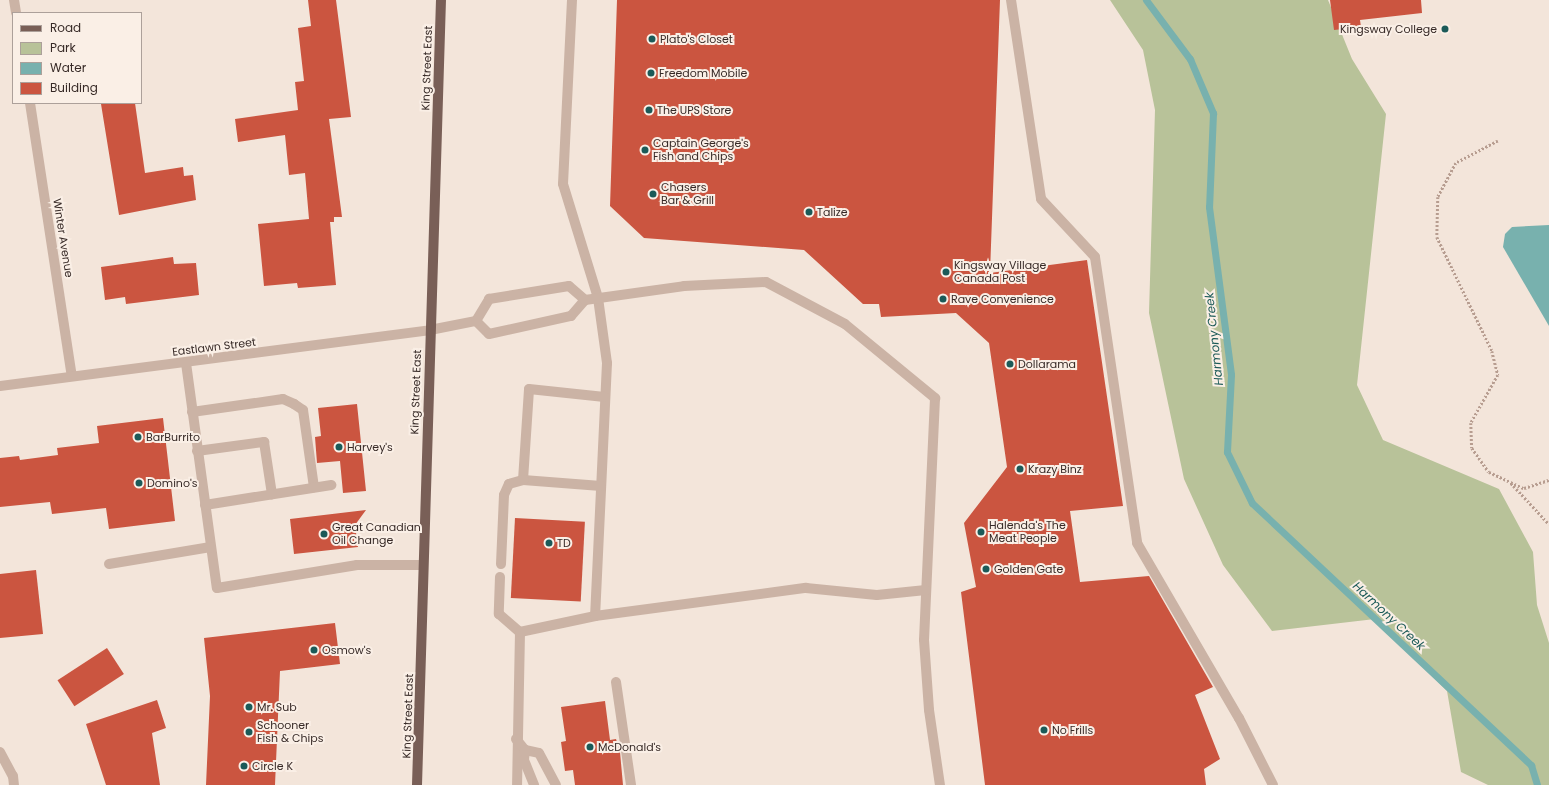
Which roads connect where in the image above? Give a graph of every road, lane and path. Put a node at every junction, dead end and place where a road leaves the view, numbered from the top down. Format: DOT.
graph roads {
  1 [pos="14,0"];
  2 [pos="441,0"];
  3 [pos="572,0"];
  4 [pos="1011,0"];
  5 [pos="16,12"];
  6 [pos="30,104"];
  7 [pos="1498,141"];
  8 [pos="598,298"];
  9 [pos="584,300"];
  10 [pos="476,321"];
  11 [pos="430,330"];
  12 [pos="186,363"];
  13 [pos="72,376"];
  14 [pos="0,386"];
  15 [pos="605,397"];
  16 [pos="192,412"];
  17 [pos="197,451"];
  18 [pos="523,480"];
  19 [pos="1549,480"];
  20 [pos="1510,482"];
  21 [pos="331,485"];
  22 [pos="601,486"];
  23 [pos="314,487"];
  24 [pos="272,494"];
  25 [pos="205,505"];
  26 [pos="1549,524"];
  27 [pos="211,547"];
  28 [pos="109,564"];
  29 [pos="501,564"];
  30 [pos="423,565"];
  31 [pos="500,576"];
  32 [pos="926,590"];
  33 [pos="595,616"];
  34 [pos="520,632"];
  35 [pos="616,682"];
  36 [pos="516,739"];
  37 [pos="526,750"];
  38 [pos="0,752"];
  39 [pos="14,785"];
  40 [pos="417,785"];
  41 [pos="517,785"];
  42 [pos="534,785"];
  43 [pos="556,785"];
  44 [pos="631,785"];
  45 [pos="940,785"];
  46 [pos="1273,785"];
  1 -- 5 [label="street"];
  2 -- 11 [label="main road, King Street East"];
  3 -- 8 [label="street"];
  4 -- 46 [label="street"];
  6 -- 13 [label="street, Winter Avenue"];
  7 -- 20 [label="path"];
  8 -- 9 [label="street"];
  8 -- 15 [label="street"];
  8 -- 32 [label="street"];
  9 -- 10 [label="street"];
  9 -- 10 [label="street"];
  10 -- 11 [label="street, Eastlawn Street"];
  11 -- 12 [label="street, Eastlawn Street"];
  11 -- 30 [label="main road, King Street East"];
  12 -- 13 [label="street, Eastlawn Street"];
  12 -- 16 [label="street"];
  13 -- 14 [label="street, Eastlawn Street"];
  15 -- 18 [label="street"];
  15 -- 22 [label="street"];
  16 -- 17 [label="street"];
  16 -- 23 [label="street"];
  17 -- 24 [label="street"];
  17 -- 25 [label="street"];
  18 -- 22 [label="street"];
  18 -- 29 [label="street"];
  19 -- 20 [label="path"];
  20 -- 26 [label="path"];
  21 -- 23 [label="street"];
  22 -- 33 [label="street"];
  23 -- 24 [label="street"];
  24 -- 25 [label="street"];
  25 -- 27 [label="street"];
  27 -- 28 [label="street"];
  27 -- 30 [label="street"];
  30 -- 40 [label="main road, King Street East"];
  31 -- 34 [label="street"];
  32 -- 33 [label="street"];
  32 -- 45 [label="street"];
  33 -- 34 [label="street"];
  34 -- 36 [label="street"];
  35 -- 44 [label="street"];
  36 -- 37 [label="street"];
  36 -- 41 [label="street"];
  37 -- 42 [label="street"];
  37 -- 43 [label="street"];
  38 -- 39 [label="street"];
}
